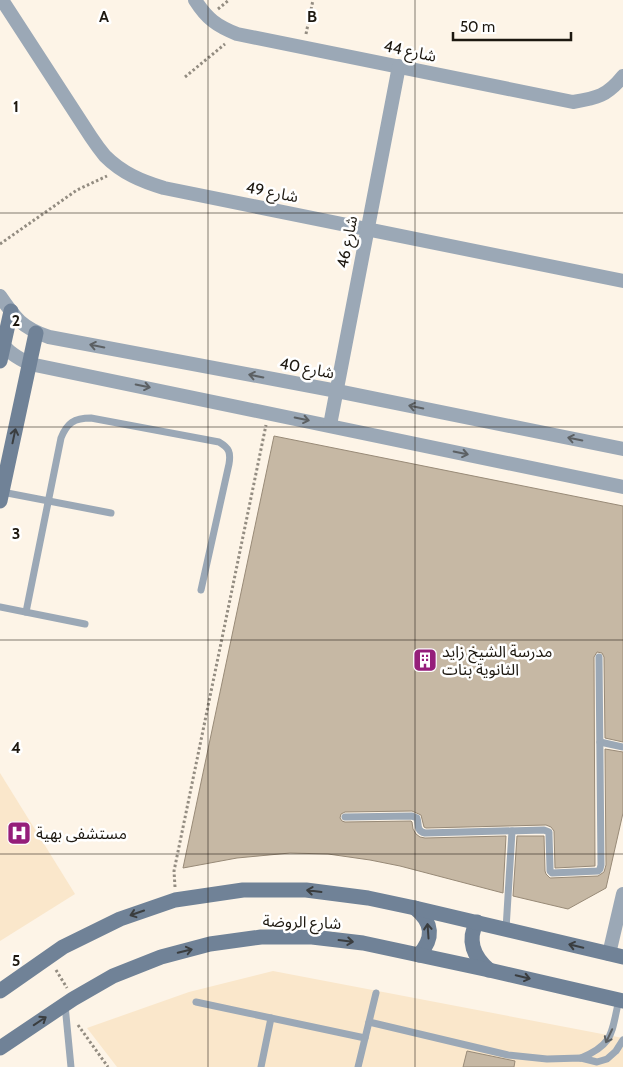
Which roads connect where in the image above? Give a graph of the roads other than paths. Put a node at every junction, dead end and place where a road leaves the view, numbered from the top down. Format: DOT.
graph roads {
  1 [pos="2,0"];
  2 [pos="195,0"];
  3 [pos="399,66"];
  4 [pos="623,76"];
  5 [pos="368,229"];
  6 [pos="623,281"];
  7 [pos="0,296"];
  8 [pos="11,311"];
  9 [pos="36,333"];
  10 [pos="2,343"];
  11 [pos="0,361"];
  12 [pos="30,364"];
  13 [pos="337,391"];
  14 [pos="330,425"];
  15 [pos="623,449"];
  16 [pos="623,487"];
  17 [pos="1,496"];
  18 [pos="48,501"];
  19 [pos="111,513"];
  20 [pos="201,590"];
  21 [pos="0,607"];
  22 [pos="26,612"];
  23 [pos="85,624"];
  24 [pos="599,657"];
  25 [pos="600,742"];
  26 [pos="623,747"];
  27 [pos="345,817"];
  28 [pos="512,830"];
  29 [pos="623,894"];
  30 [pos="416,908"];
  31 [pos="477,922"];
  32 [pos="506,929"];
  33 [pos="419,955"];
  34 [pos="616,955"];
  35 [pos="489,970"];
  36 [pos="0,990"];
  37 [pos="376,993"];
  38 [pos="621,1001"];
  39 [pos="69,1002"];
  40 [pos="196,1002"];
  41 [pos="271,1018"];
  42 [pos="369,1022"];
  43 [pos="365,1038"];
  44 [pos="623,1040"];
  45 [pos="0,1048"];
  46 [pos="581,1058"];
  47 [pos="71,1067"];
  48 [pos="261,1067"];
  49 [pos="358,1067"];
  1 -- 5 [label="street, شارع 49"];
  2 -- 3 [label="street, شارع 44"];
  3 -- 4 [label="street, شارع 44"];
  3 -- 5 [label="street, شارع 46"];
  5 -- 6 [label="street, شارع 49"];
  5 -- 13 [label="street, شارع 46"];
  7 -- 8 [label="street, شارع 40"];
  8 -- 9 [label="street, شارع 40"];
  8 -- 10 [label="street"];
  9 -- 12 [label="street"];
  13 -- 9 [label="street, شارع 40, one-way"];
  10 -- 11 [label="street"];
  10 -- 12 [label="street"];
  12 -- 14 [label="street, one-way"];
  17 -- 12 [label="street, one-way"];
  13 -- 14 [label="street, شارع 46"];
  15 -- 13 [label="street, شارع 40, one-way"];
  14 -- 16 [label="street, one-way"];
  17 -- 18 [label="lane"];
  18 -- 19 [label="lane"];
  18 -- 20 [label="lane"];
  18 -- 22 [label="lane"];
  21 -- 22 [label="lane"];
  22 -- 23 [label="lane"];
  24 -- 25 [label="lane"];
  25 -- 26 [label="lane"];
  25 -- 28 [label="lane"];
  27 -- 28 [label="lane"];
  28 -- 32 [label="lane"];
  29 -- 34 [label="street"];
  30 -- 31 [label="street, شارع الروضة"];
  33 -- 30 [label="street, one-way"];
  30 -- 36 [label="street, شارع الروضة, one-way"];
  31 -- 32 [label="street, شارع الروضة"];
  31 -- 35 [label="street"];
  34 -- 32 [label="street, شارع الروضة, one-way"];
  33 -- 35 [label="street, شارع الروضة"];
  39 -- 33 [label="street, شارع الروضة, one-way"];
  35 -- 38 [label="street, شارع الروضة, one-way"];
  37 -- 42 [label="lane"];
  38 -- 46 [label="lane, one-way"];
  45 -- 39 [label="street, شارع الروضة, one-way"];
  39 -- 47 [label="lane"];
  40 -- 41 [label="lane"];
  41 -- 43 [label="lane"];
  41 -- 48 [label="lane"];
  42 -- 43 [label="lane"];
  42 -- 46 [label="lane"];
  43 -- 49 [label="lane"];
  44 -- 46 [label="lane"];
}
